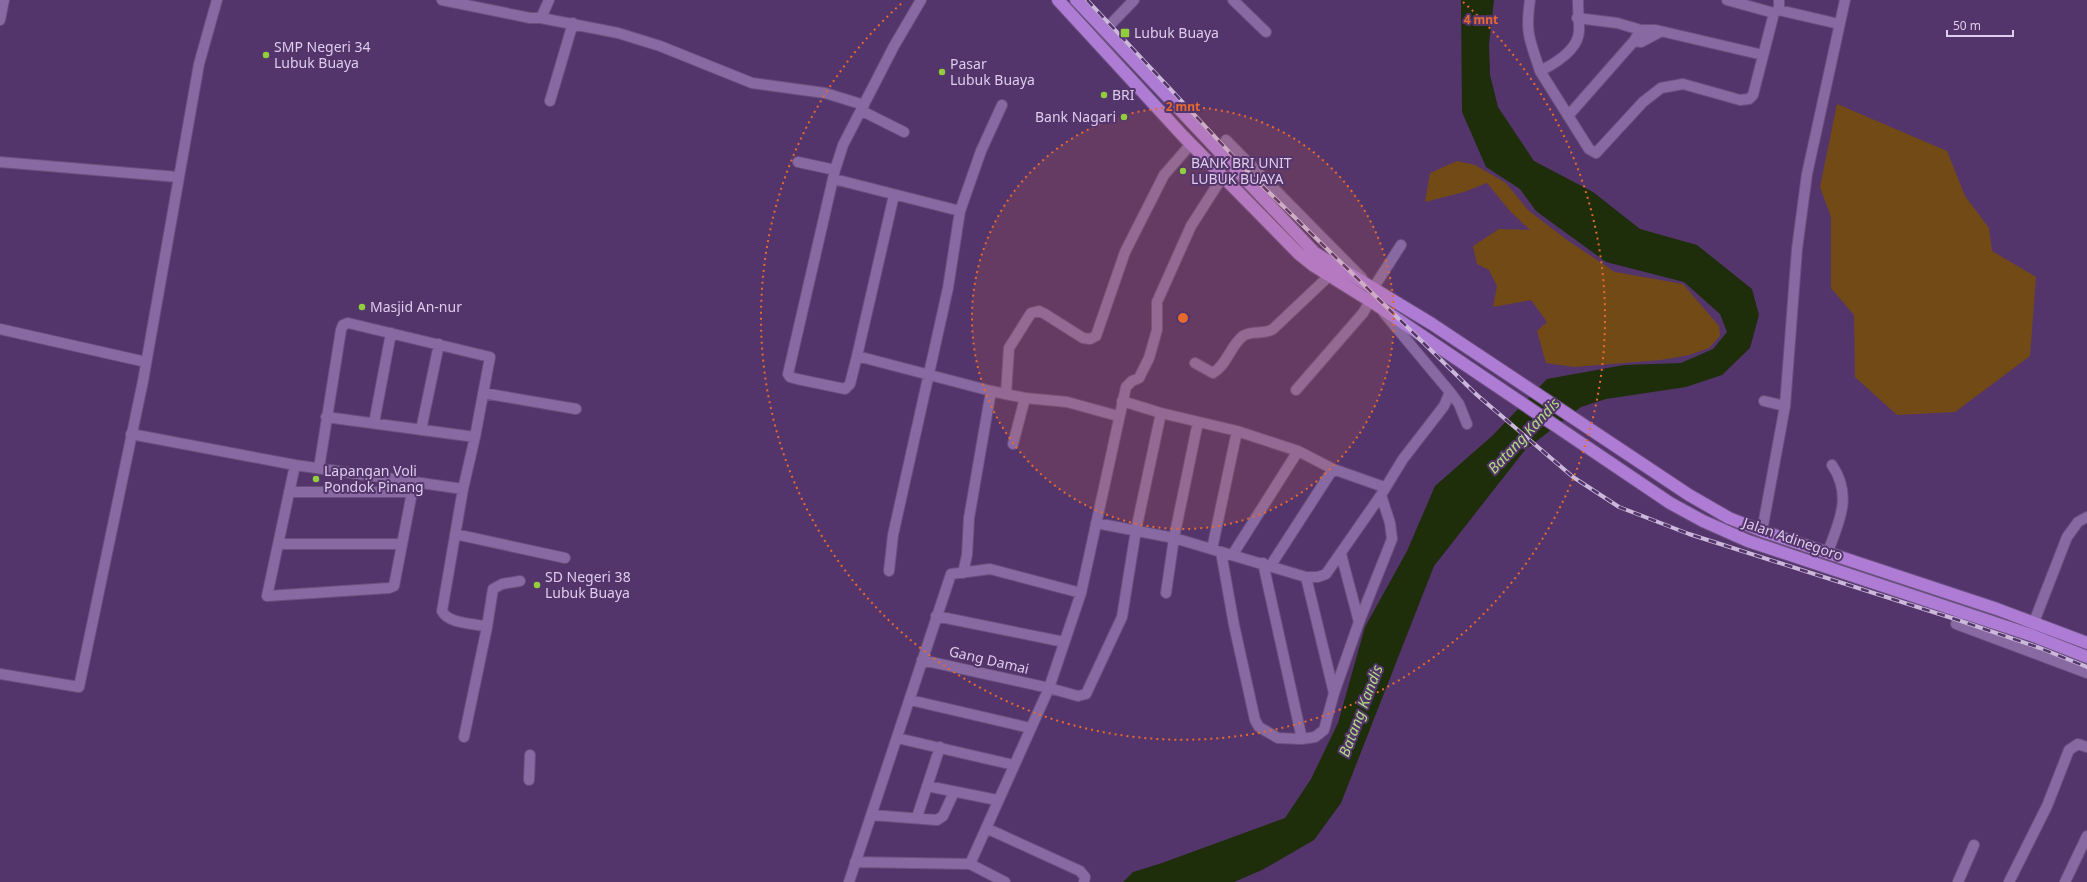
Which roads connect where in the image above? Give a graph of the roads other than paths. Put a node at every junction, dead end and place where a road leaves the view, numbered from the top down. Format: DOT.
graph roads {
  1 [pos="4,0"];
  2 [pos="217,0"];
  3 [pos="442,0"];
  4 [pos="549,0"];
  5 [pos="921,0"];
  6 [pos="1058,0"];
  7 [pos="1076,0"];
  8 [pos="1134,0"];
  9 [pos="1233,0"];
  10 [pos="1530,0"];
  11 [pos="1578,0"];
  12 [pos="1727,0"];
  13 [pos="1845,0"];
  14 [pos="1777,8"];
  15 [pos="541,18"];
  16 [pos="1577,18"];
  17 [pos="0,20"];
  18 [pos="573,23"];
  19 [pos="1839,24"];
  20 [pos="1106,30"];
  21 [pos="1641,30"];
  22 [pos="1266,32"];
  23 [pos="1660,32"];
  24 [pos="1634,41"];
  25 [pos="1763,55"];
  26 [pos="1540,71"];
  27 [pos="550,101"];
  28 [pos="1002,106"];
  29 [pos="863,108"];
  30 [pos="1177,108"];
  31 [pos="1568,116"];
  32 [pos="1166,118"];
  33 [pos="1194,127"];
  34 [pos="904,132"];
  35 [pos="1188,140"];
  36 [pos="1226,140"];
  37 [pos="0,162"];
  38 [pos="798,162"];
  39 [pos="834,175"];
  40 [pos="1223,176"];
  41 [pos="178,177"];
  42 [pos="894,195"];
  43 [pos="960,211"];
  44 [pos="1401,245"];
  45 [pos="1329,276"];
  46 [pos="1371,286"];
  47 [pos="1374,304"];
  48 [pos="0,329"];
  49 [pos="391,333"];
  50 [pos="439,344"];
  51 [pos="857,356"];
  52 [pos="146,362"];
  53 [pos="1195,363"];
  54 [pos="929,374"];
  55 [pos="1296,390"];
  56 [pos="991,391"];
  57 [pos="1450,392"];
  58 [pos="483,393"];
  59 [pos="1006,394"];
  60 [pos="1025,398"];
  61 [pos="1122,401"];
  62 [pos="1764,401"];
  63 [pos="1785,406"];
  64 [pos="576,409"];
  65 [pos="1161,413"];
  66 [pos="1118,416"];
  67 [pos="326,417"];
  68 [pos="1198,422"];
  69 [pos="374,423"];
  70 [pos="1467,424"];
  71 [pos="421,430"];
  72 [pos="1237,431"];
  73 [pos="131,434"];
  74 [pos="475,437"];
  75 [pos="1013,444"];
  76 [pos="1298,451"];
  77 [pos="295,465"];
  78 [pos="1832,465"];
  79 [pos="319,468"];
  80 [pos="1334,469"];
  81 [pos="413,487"];
  82 [pos="463,489"];
  83 [pos="1383,491"];
  84 [pos="290,492"];
  85 [pos="2087,517"];
  86 [pos="1096,523"];
  87 [pos="1136,530"];
  88 [pos="1762,531"];
  89 [pos="455,534"];
  90 [pos="1174,538"];
  91 [pos="278,544"];
  92 [pos="402,544"];
  93 [pos="1216,550"];
  94 [pos="1233,554"];
  95 [pos="1341,554"];
  96 [pos="1827,554"];
  97 [pos="565,558"];
  98 [pos="1267,564"];
  99 [pos="889,571"];
  100 [pos="963,573"];
  101 [pos="1306,577"];
  102 [pos="520,581"];
  103 [pos="1081,593"];
  104 [pos="1166,593"];
  105 [pos="1997,609"];
  106 [pos="1960,612"];
  107 [pos="936,616"];
  108 [pos="1359,622"];
  109 [pos="1993,622"];
  110 [pos="2034,622"];
  111 [pos="487,627"];
  112 [pos="1064,642"];
  113 [pos="2087,643"];
  114 [pos="2087,657"];
  115 [pos="922,660"];
  116 [pos="2087,673"];
  117 [pos="0,674"];
  118 [pos="1049,688"];
  119 [pos="1334,693"];
  120 [pos="910,700"];
  121 [pos="1030,728"];
  122 [pos="464,738"];
  123 [pos="897,738"];
  124 [pos="1302,739"];
  125 [pos="940,747"];
  126 [pos="2087,747"];
  127 [pos="530,754"];
  128 [pos="1014,765"];
  129 [pos="529,780"];
  130 [pos="928,786"];
  131 [pos="954,792"];
  132 [pos="997,800"];
  133 [pos="871,815"];
  134 [pos="917,817"];
  135 [pos="986,828"];
  136 [pos="2087,836"];
  137 [pos="1974,845"];
  138 [pos="855,862"];
  139 [pos="970,864"];
  140 [pos="849,882"];
  141 [pos="1005,882"];
  142 [pos="1084,882"];
  143 [pos="1958,882"];
  144 [pos="2009,882"];
  145 [pos="2065,882"];
  1 -- 17 [label="street"];
  2 -- 41 [label="street"];
  3 -- 15 [label="street"];
  4 -- 15 [label="street"];
  5 -- 29 [label="street"];
  6 -- 32 [label="highway, Jalan Adinegoro"];
  7 -- 20 [label="highway, Jalan Adinegoro"];
  8 -- 20 [label="street"];
  9 -- 22 [label="street"];
  10 -- 26 [label="street"];
  11 -- 16 [label="street"];
  12 -- 14 [label="street"];
  13 -- 19 [label="street"];
  14 -- 19 [label="street"];
  14 -- 25 [label="street"];
  15 -- 18 [label="street"];
  16 -- 21 [label="street"];
  16 -- 26 [label="street"];
  18 -- 27 [label="street"];
  18 -- 29 [label="street"];
  19 -- 63 [label="street"];
  20 -- 30 [label="highway, Jalan Adinegoro"];
  21 -- 23 [label="street"];
  21 -- 24 [label="street"];
  23 -- 24 [label="street"];
  23 -- 25 [label="street"];
  24 -- 31 [label="street"];
  25 -- 31 [label="street"];
  26 -- 31 [label="street"];
  28 -- 43 [label="street"];
  29 -- 34 [label="street"];
  29 -- 39 [label="street"];
  30 -- 32 [label="highway"];
  30 -- 33 [label="highway, Jalan Adinegoro"];
  32 -- 35 [label="highway, Jalan Adinegoro"];
  33 -- 35 [label="highway"];
  33 -- 46 [label="highway, Jalan Adinegoro"];
  35 -- 40 [label="highway, Jalan Adinegoro"];
  35 -- 59 [label="street"];
  36 -- 46 [label="street"];
  37 -- 41 [label="street"];
  38 -- 39 [label="street"];
  39 -- 42 [label="street"];
  39 -- 51 [label="street"];
  40 -- 45 [label="highway, Jalan Adinegoro"];
  40 -- 61 [label="street"];
  41 -- 52 [label="street"];
  42 -- 43 [label="street"];
  42 -- 51 [label="street"];
  43 -- 54 [label="street"];
  44 -- 46 [label="street"];
  45 -- 47 [label="highway, Jalan Adinegoro"];
  45 -- 53 [label="street"];
  46 -- 47 [label="street"];
  46 -- 88 [label="highway, Jalan Adinegoro"];
  47 -- 55 [label="street"];
  47 -- 57 [label="street"];
  47 -- 106 [label="highway, Jalan Adinegoro"];
  48 -- 52 [label="street"];
  49 -- 50 [label="street"];
  49 -- 67 [label="street"];
  49 -- 69 [label="street"];
  50 -- 58 [label="street"];
  50 -- 71 [label="street"];
  51 -- 54 [label="street"];
  52 -- 73 [label="street"];
  54 -- 56 [label="street"];
  54 -- 99 [label="street"];
  56 -- 59 [label="street"];
  56 -- 100 [label="street"];
  57 -- 70 [label="street"];
  57 -- 83 [label="street"];
  58 -- 64 [label="street"];
  58 -- 74 [label="street"];
  59 -- 60 [label="street"];
  60 -- 66 [label="street"];
  60 -- 75 [label="street"];
  61 -- 65 [label="street"];
  61 -- 66 [label="street"];
  62 -- 63 [label="street"];
  63 -- 88 [label="street"];
  65 -- 68 [label="street"];
  65 -- 87 [label="street"];
  66 -- 86 [label="street"];
  67 -- 69 [label="street"];
  67 -- 79 [label="street"];
  68 -- 72 [label="street"];
  68 -- 90 [label="street"];
  69 -- 71 [label="street"];
  71 -- 74 [label="street"];
  72 -- 76 [label="street"];
  72 -- 93 [label="street"];
  73 -- 77 [label="street"];
  73 -- 117 [label="street"];
  74 -- 82 [label="street"];
  76 -- 80 [label="street"];
  76 -- 94 [label="street"];
  77 -- 79 [label="street"];
  77 -- 84 [label="street"];
  78 -- 96 [label="street"];
  79 -- 81 [label="street"];
  80 -- 83 [label="street"];
  80 -- 98 [label="street"];
  81 -- 82 [label="street"];
  81 -- 84 [label="street"];
  81 -- 92 [label="street"];
  82 -- 89 [label="street"];
  83 -- 95 [label="street"];
  83 -- 108 [label="street"];
  84 -- 91 [label="street"];
  85 -- 110 [label="street"];
  86 -- 87 [label="street"];
  86 -- 103 [label="street"];
  87 -- 90 [label="street"];
  87 -- 118 [label="street, Gang Damai"];
  88 -- 96 [label="highway, Jalan Adinegoro"];
  89 -- 97 [label="street"];
  89 -- 111 [label="street"];
  90 -- 93 [label="street"];
  90 -- 104 [label="street"];
  91 -- 92 [label="street"];
  91 -- 92 [label="street"];
  93 -- 94 [label="street"];
  93 -- 124 [label="street"];
  94 -- 98 [label="street"];
  95 -- 101 [label="street"];
  95 -- 108 [label="street"];
  96 -- 105 [label="highway, Jalan Adinegoro"];
  98 -- 101 [label="street"];
  98 -- 124 [label="street"];
  100 -- 103 [label="street"];
  100 -- 107 [label="street"];
  101 -- 119 [label="street"];
  102 -- 111 [label="street"];
  103 -- 112 [label="street"];
  105 -- 109 [label="highway"];
  105 -- 110 [label="highway, Jalan Adinegoro"];
  106 -- 109 [label="highway, Jalan Adinegoro"];
  106 -- 116 [label="street"];
  107 -- 112 [label="street"];
  107 -- 115 [label="street"];
  108 -- 119 [label="street"];
  109 -- 114 [label="highway, Jalan Adinegoro"];
  110 -- 113 [label="highway, Jalan Adinegoro"];
  111 -- 122 [label="street"];
  112 -- 118 [label="street"];
  115 -- 118 [label="street, Gang Damai"];
  115 -- 120 [label="street"];
  118 -- 121 [label="street"];
  119 -- 124 [label="street"];
  120 -- 121 [label="street"];
  120 -- 123 [label="street"];
  121 -- 128 [label="street"];
  123 -- 125 [label="street"];
  123 -- 133 [label="street"];
  125 -- 128 [label="street"];
  125 -- 130 [label="street"];
  126 -- 144 [label="street"];
  127 -- 129 [label="street"];
  128 -- 132 [label="street"];
  130 -- 131 [label="street"];
  130 -- 134 [label="street"];
  131 -- 132 [label="street"];
  131 -- 134 [label="street"];
  132 -- 135 [label="street"];
  133 -- 134 [label="street"];
  133 -- 138 [label="street"];
  135 -- 139 [label="street"];
  135 -- 142 [label="street"];
  136 -- 145 [label="street"];
  137 -- 143 [label="street"];
  138 -- 139 [label="street"];
  138 -- 140 [label="street"];
  139 -- 141 [label="street"];
}
